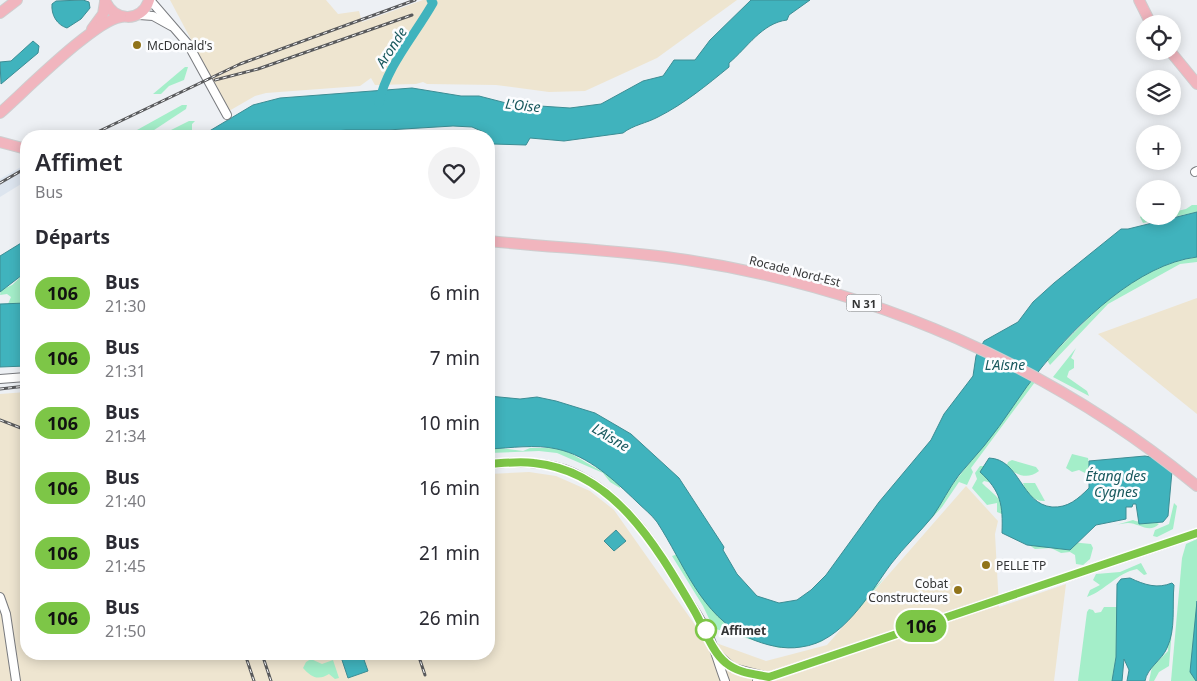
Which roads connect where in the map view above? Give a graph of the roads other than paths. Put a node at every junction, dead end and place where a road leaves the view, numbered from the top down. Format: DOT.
graph roads {
  1 [pos="18,0"];
  2 [pos="150,0"];
  3 [pos="1139,0"];
  4 [pos="105,1"];
  5 [pos="0,13"];
  6 [pos="139,15"];
  7 [pos="1146,15"];
  8 [pos="121,17"];
  9 [pos="176,30"];
  10 [pos="85,38"];
  11 [pos="1177,60"];
  12 [pos="1197,84"];
  13 [pos="0,113"];
  14 [pos="227,114"];
  15 [pos="0,142"];
  16 [pos="20,148"];
  17 [pos="495,242"];
  18 [pos="20,377"];
  19 [pos="0,379"];
  20 [pos="495,464"];
  21 [pos="1197,486"];
  22 [pos="1197,533"];
  23 [pos="0,597"];
  24 [pos="713,651"];
  25 [pos="737,672"];
  26 [pos="769,677"];
  27 [pos="724,680"];
  28 [pos="16,681"];
  29 [pos="757,681"];
  1 -- 5 [label="main road"];
  2 -- 6 [label="main road"];
  2 -- 9 [label="street"];
  3 -- 7 [label="main road"];
  4 -- 8 [label="main road"];
  4 -- 10 [label="main road"];
  6 -- 8 [label="main road"];
  6 -- 9 [label="street"];
  8 -- 10 [label="main road"];
  9 -- 14 [label="street"];
  10 -- 13 [label="main road"];
  11 -- 12 [label="main road"];
  15 -- 16 [label="main road"];
  17 -- 21 [label="main road, Rocade Nord-Est / N 31"];
  18 -- 19 [label="street"];
  20 -- 24 [label="street"];
  22 -- 26 [label="street"];
  23 -- 28 [label="street"];
  24 -- 25 [label="street"];
  24 -- 27 [label="street"];
  25 -- 26 [label="street"];
  25 -- 27 [label="street"];
  26 -- 29 [label="street"];
}
